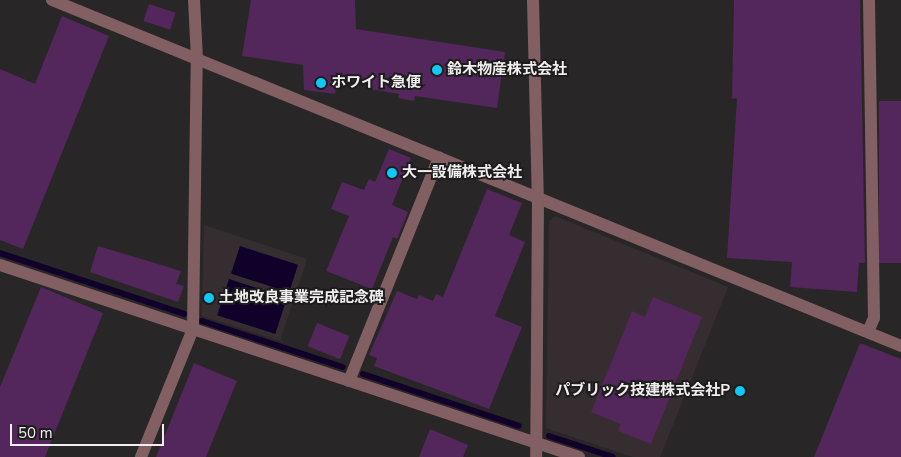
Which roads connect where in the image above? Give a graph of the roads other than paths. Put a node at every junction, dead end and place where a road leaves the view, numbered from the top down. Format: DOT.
graph roads {
  1 [pos="52,0"];
  2 [pos="194,0"];
  3 [pos="533,0"];
  4 [pos="869,0"];
  5 [pos="197,59"];
  6 [pos="439,158"];
  7 [pos="538,198"];
  8 [pos="0,265"];
  9 [pos="193,329"];
  10 [pos="868,332"];
  11 [pos="901,346"];
  12 [pos="349,381"];
  13 [pos="536,442"];
  14 [pos="141,457"];
  15 [pos="536,457"];
  16 [pos="579,457"];
  1 -- 5 [label="street"];
  2 -- 5 [label="street"];
  3 -- 7 [label="street"];
  4 -- 10 [label="street"];
  5 -- 6 [label="street"];
  5 -- 9 [label="street"];
  6 -- 7 [label="street"];
  6 -- 12 [label="street"];
  7 -- 10 [label="street"];
  7 -- 13 [label="street"];
  8 -- 9 [label="street"];
  9 -- 12 [label="street"];
  9 -- 14 [label="street"];
  10 -- 11 [label="street"];
  12 -- 13 [label="street"];
  13 -- 15 [label="street"];
  13 -- 16 [label="street"];
}
